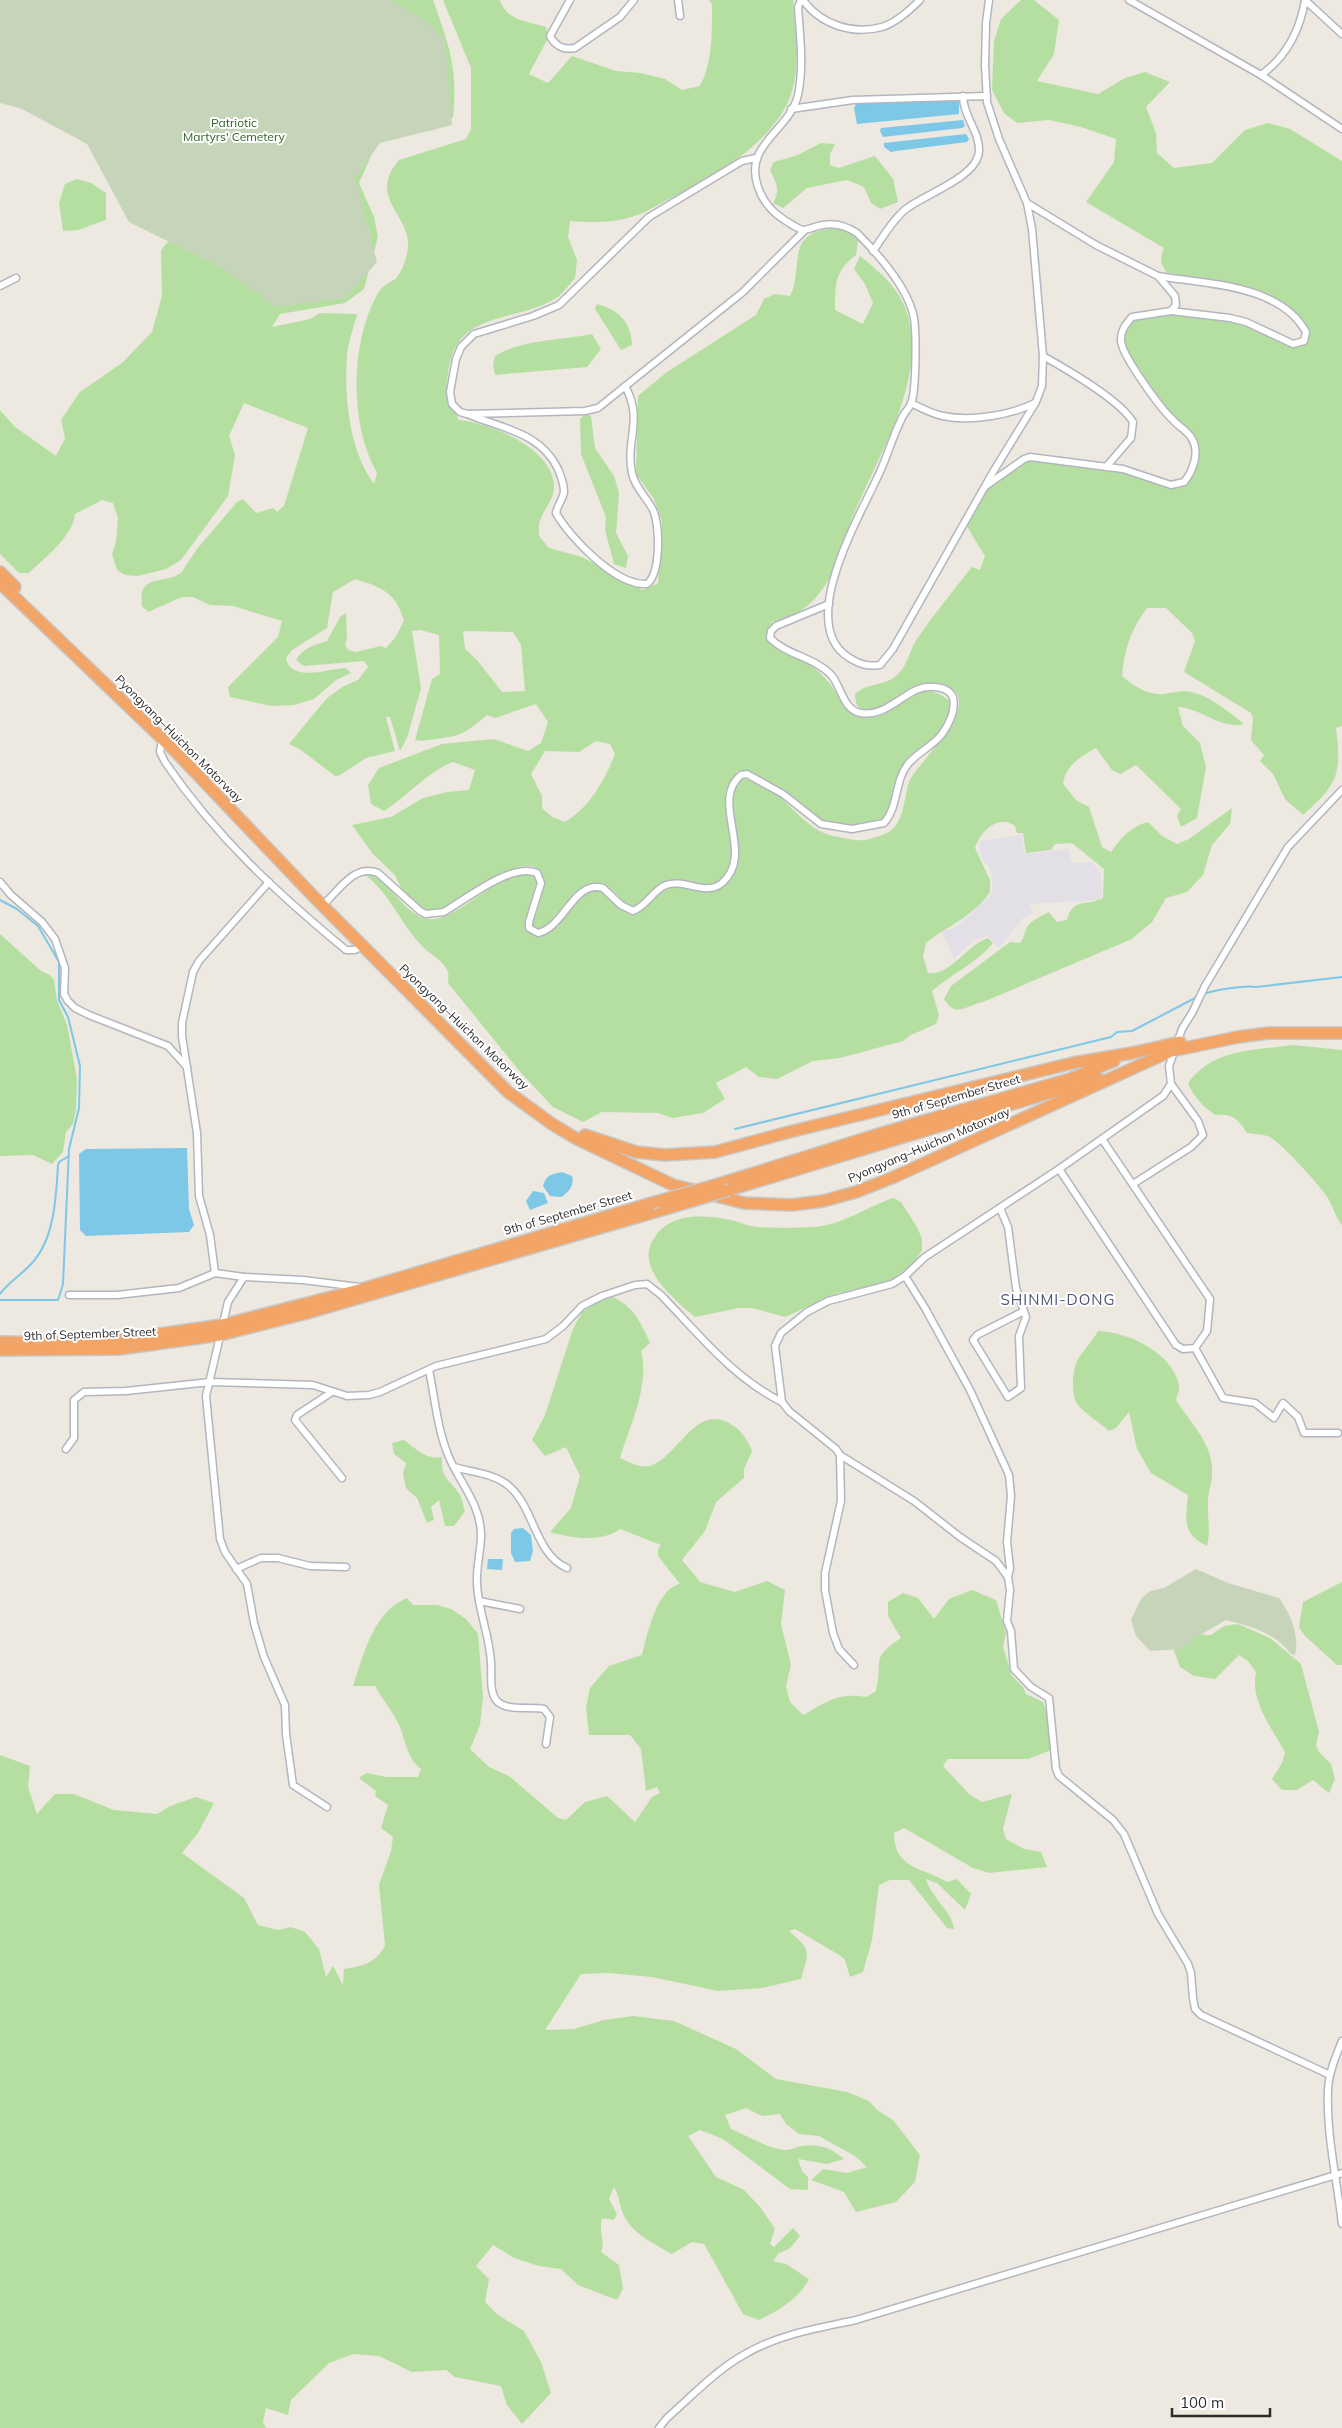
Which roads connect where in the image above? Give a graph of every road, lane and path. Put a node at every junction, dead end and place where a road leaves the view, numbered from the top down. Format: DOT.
graph roads {
  1 [pos="570,0"];
  2 [pos="634,0"];
  3 [pos="678,0"];
  4 [pos="802,0"];
  5 [pos="920,0"];
  6 [pos="989,0"];
  7 [pos="1129,0"];
  8 [pos="1305,0"];
  9 [pos="680,16"];
  10 [pos="1342,34"];
  11 [pos="1262,75"];
  12 [pos="963,96"];
  13 [pos="987,96"];
  14 [pos="791,110"];
  15 [pos="1342,129"];
  16 [pos="756,158"];
  17 [pos="1027,203"];
  18 [pos="805,230"];
  19 [pos="873,251"];
  20 [pos="1158,276"];
  21 [pos="16,278"];
  22 [pos="0,286"];
  23 [pos="1171,311"];
  24 [pos="1043,356"];
  25 [pos="625,386"];
  26 [pos="1036,402"];
  27 [pos="911,403"];
  28 [pos="467,414"];
  29 [pos="1106,467"];
  30 [pos="985,486"];
  31 [pos="0,572"];
  32 [pos="0,583"];
  33 [pos="829,604"];
  34 [pos="162,738"];
  35 [pos="1342,790"];
  36 [pos="0,882"];
  37 [pos="269,882"];
  38 [pos="327,901"];
  39 [pos="362,946"];
  40 [pos="1342,1025"];
  41 [pos="1342,1032"];
  42 [pos="1176,1046"];
  43 [pos="1132,1054"];
  44 [pos="188,1068"];
  45 [pos="1133,1068"];
  46 [pos="1171,1084"];
  47 [pos="1102,1139"];
  48 [pos="1059,1169"];
  49 [pos="1133,1184"];
  50 [pos="724,1187"];
  51 [pos="1000,1208"];
  52 [pos="215,1273"];
  53 [pos="905,1276"];
  54 [pos="244,1277"];
  55 [pos="366,1288"];
  56 [pos="69,1295"];
  57 [pos="1024,1311"];
  58 [pos="221,1330"];
  59 [pos="0,1342"];
  60 [pos="1195,1348"];
  61 [pos="0,1350"];
  62 [pos="428,1370"];
  63 [pos="210,1382"];
  64 [pos="332,1392"];
  65 [pos="782,1402"];
  66 [pos="1338,1433"];
  67 [pos="66,1449"];
  68 [pos="840,1455"];
  69 [pos="454,1467"];
  70 [pos="342,1478"];
  71 [pos="346,1567"];
  72 [pos="567,1568"];
  73 [pos="236,1569"];
  74 [pos="1008,1577"];
  75 [pos="479,1601"];
  76 [pos="520,1609"];
  77 [pos="854,1665"];
  78 [pos="546,1744"];
  79 [pos="327,1807"];
  80 [pos="1342,2041"];
  81 [pos="1330,2075"];
  82 [pos="1339,2174"];
  83 [pos="1342,2224"];
  84 [pos="659,2428"];
  1 -- 2 [label="street"];
  3 -- 9 [label="street"];
  4 -- 5 [label="street"];
  4 -- 14 [label="street"];
  6 -- 13 [label="street"];
  7 -- 11 [label="street"];
  8 -- 10 [label="street"];
  8 -- 11 [label="street"];
  11 -- 15 [label="street"];
  12 -- 13 [label="street"];
  12 -- 14 [label="street"];
  12 -- 19 [label="street"];
  13 -- 17 [label="street"];
  14 -- 16 [label="street"];
  16 -- 18 [label="street"];
  16 -- 28 [label="street"];
  17 -- 20 [label="street"];
  17 -- 24 [label="street"];
  18 -- 19 [label="street"];
  18 -- 25 [label="street"];
  19 -- 27 [label="street"];
  20 -- 23 [label="street"];
  20 -- 23 [label="street"];
  21 -- 22 [label="street"];
  23 -- 29 [label="street"];
  24 -- 26 [label="street"];
  24 -- 29 [label="street"];
  25 -- 28 [label="street"];
  25 -- 28 [label="street"];
  26 -- 27 [label="street"];
  26 -- 30 [label="street"];
  27 -- 33 [label="street"];
  29 -- 30 [label="street"];
  30 -- 33 [label="street"];
  31 -- 38 [label="highway, Pyongyang–Huichon Motorway"];
  32 -- 34 [label="highway, Pyongyang–Huichon Motorway"];
  33 -- 38 [label="street"];
  34 -- 37 [label="street"];
  34 -- 39 [label="highway, Pyongyang–Huichon Motorway"];
  35 -- 42 [label="street"];
  36 -- 44 [label="street"];
  37 -- 39 [label="street"];
  37 -- 44 [label="street"];
  38 -- 43 [label="highway, Pyongyang–Huichon Motorway"];
  39 -- 45 [label="highway, Pyongyang–Huichon Motorway"];
  40 -- 42 [label="highway, Pyongyang–Huichon Motorway"];
  41 -- 42 [label="highway, Pyongyang–Huichon Motorway"];
  42 -- 43 [label="highway, Pyongyang–Huichon Motorway"];
  42 -- 45 [label="highway, Pyongyang–Huichon Motorway"];
  42 -- 46 [label="street"];
  43 -- 50 [label="highway, 9th of September Street"];
  44 -- 52 [label="street"];
  45 -- 50 [label="highway, 9th of September Street"];
  46 -- 47 [label="street"];
  46 -- 49 [label="street"];
  47 -- 48 [label="street"];
  47 -- 49 [label="street"];
  48 -- 51 [label="street"];
  48 -- 60 [label="street"];
  49 -- 60 [label="street"];
  50 -- 55 [label="highway, 9th of September Street, bridge"];
  50 -- 58 [label="highway, 9th of September Street, bridge"];
  51 -- 53 [label="street"];
  51 -- 57 [label="street"];
  52 -- 54 [label="street"];
  52 -- 56 [label="street"];
  53 -- 65 [label="street"];
  53 -- 74 [label="street"];
  54 -- 55 [label="street"];
  54 -- 58 [label="street"];
  55 -- 58 [label="highway, 9th of September Street"];
  57 -- 57 [label="street"];
  58 -- 59 [label="highway, 9th of September Street"];
  58 -- 61 [label="highway, 9th of September Street"];
  58 -- 63 [label="street"];
  60 -- 66 [label="street"];
  62 -- 64 [label="street"];
  62 -- 65 [label="street"];
  62 -- 69 [label="street"];
  63 -- 64 [label="street"];
  63 -- 67 [label="street"];
  63 -- 73 [label="street"];
  64 -- 70 [label="street"];
  65 -- 68 [label="street"];
  68 -- 74 [label="street"];
  68 -- 77 [label="street"];
  69 -- 72 [label="street"];
  69 -- 75 [label="street"];
  71 -- 73 [label="street"];
  73 -- 79 [label="street"];
  74 -- 81 [label="street"];
  75 -- 76 [label="street"];
  75 -- 78 [label="street"];
  80 -- 81 [label="street"];
  81 -- 82 [label="street"];
  82 -- 83 [label="street"];
  82 -- 84 [label="street"];
}
